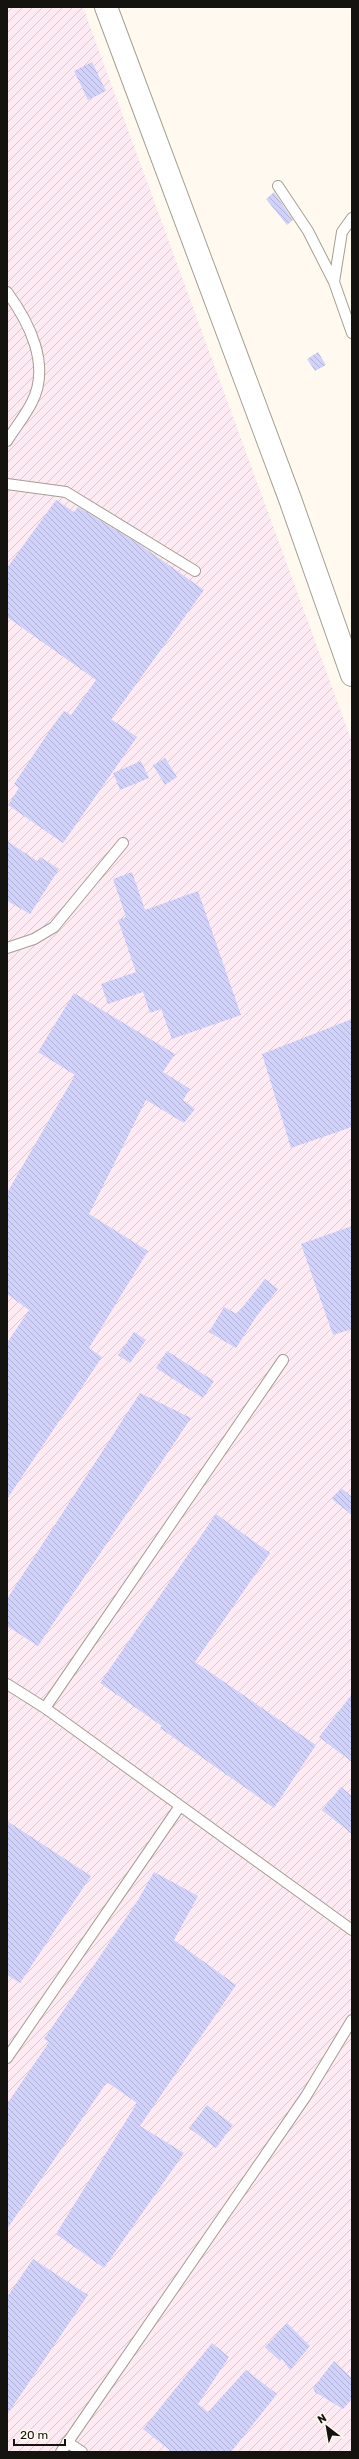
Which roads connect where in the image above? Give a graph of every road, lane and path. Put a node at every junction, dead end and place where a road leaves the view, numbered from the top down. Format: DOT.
graph roads {
  1 [pos="106,7"];
  2 [pos="278,186"];
  3 [pos="352,218"];
  4 [pos="334,282"];
  5 [pos="7,292"];
  6 [pos="352,333"];
  7 [pos="7,441"];
  8 [pos="7,484"];
  9 [pos="195,571"];
  10 [pos="352,675"];
  11 [pos="123,843"];
  12 [pos="7,948"];
  13 [pos="283,1360"];
  14 [pos="7,1684"];
  15 [pos="45,1708"];
  16 [pos="180,1806"];
  17 [pos="352,1930"];
  18 [pos="352,2020"];
  19 [pos="7,2058"];
  20 [pos="67,2442"];
  21 [pos="61,2452"];
  22 [pos="82,2452"];
  1 -- 10 [label="main road"];
  2 -- 4 [label="lane"];
  3 -- 4 [label="lane"];
  4 -- 6 [label="lane"];
  5 -- 7 [label="lane"];
  8 -- 9 [label="lane"];
  11 -- 12 [label="lane"];
  13 -- 15 [label="lane"];
  14 -- 15 [label="lane"];
  15 -- 16 [label="lane"];
  16 -- 17 [label="lane"];
  16 -- 19 [label="lane"];
  18 -- 20 [label="lane"];
  20 -- 21 [label="lane"];
  20 -- 22 [label="lane"];
}
